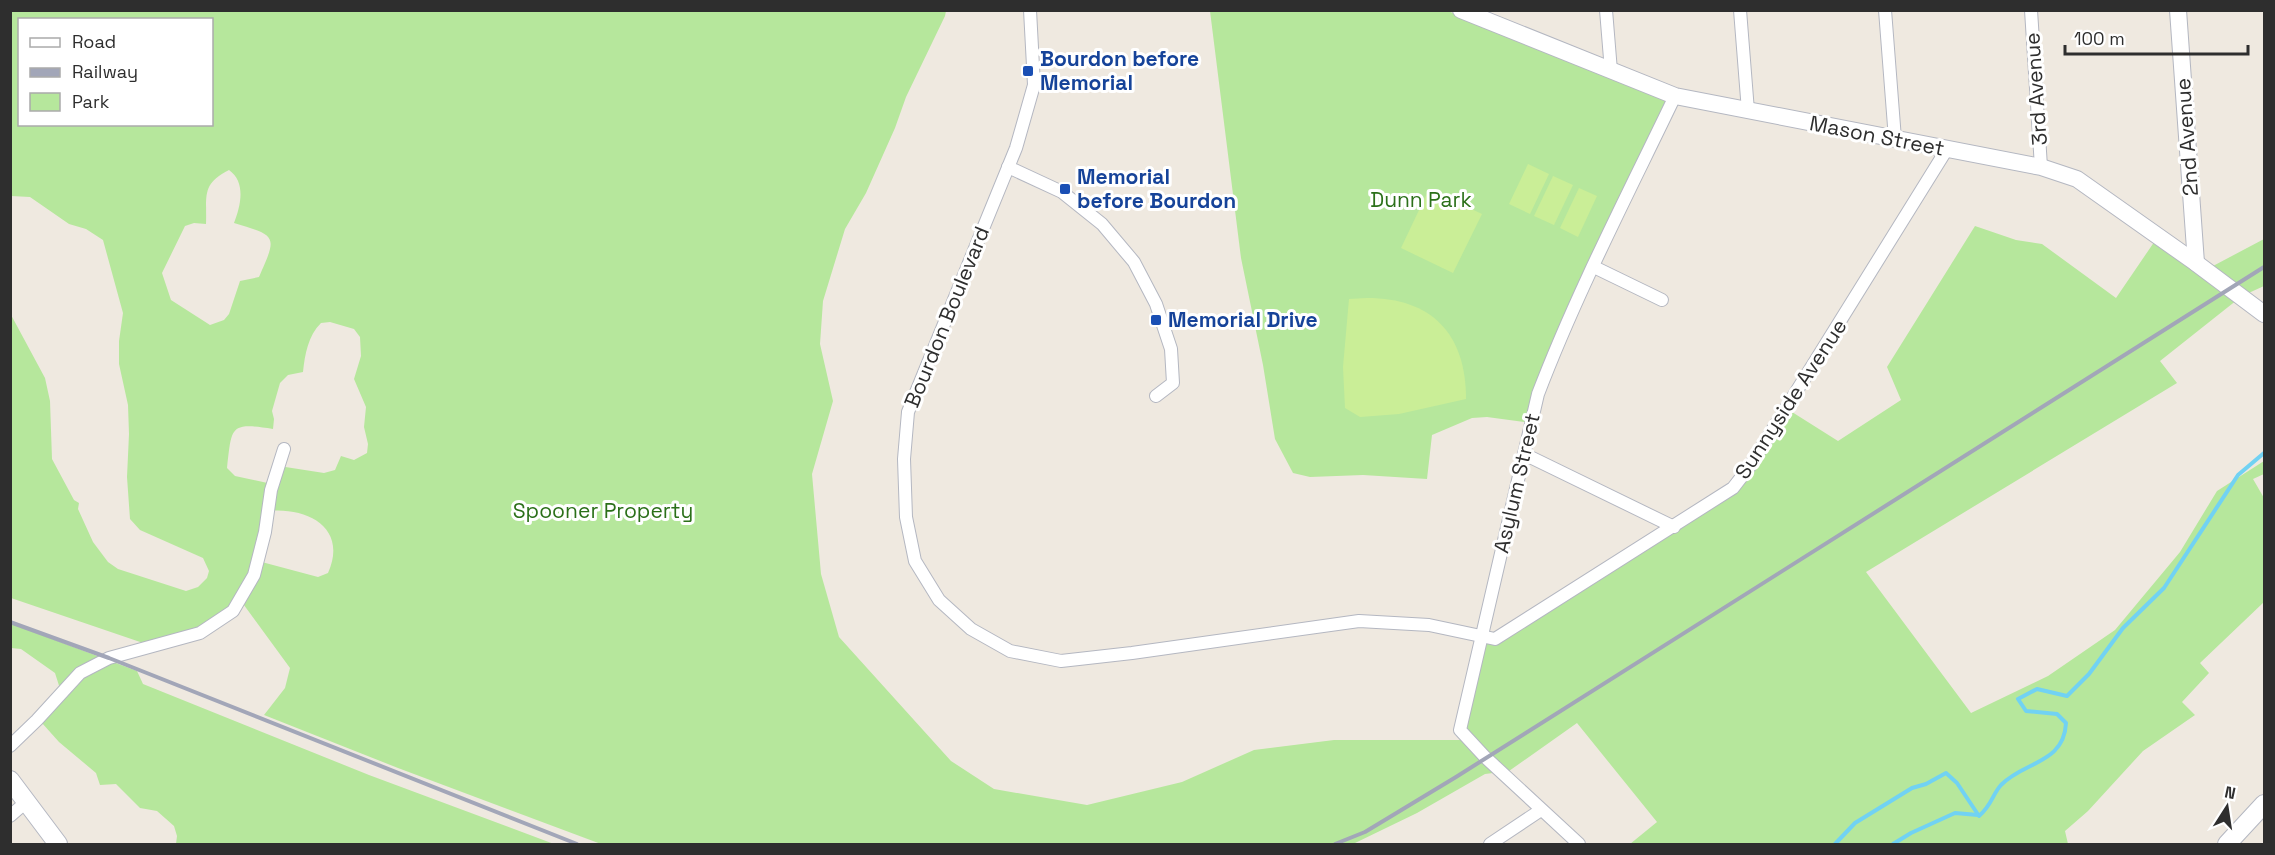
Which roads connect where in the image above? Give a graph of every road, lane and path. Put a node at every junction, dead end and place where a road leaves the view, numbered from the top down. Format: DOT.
graph roads {
  1 [pos="1030,10"];
  2 [pos="1606,10"];
  3 [pos="1740,10"];
  4 [pos="1885,10"];
  5 [pos="2031,10"];
  6 [pos="2178,10"];
  7 [pos="1471,12"];
  8 [pos="1611,71"];
  9 [pos="1675,96"];
  10 [pos="1748,111"];
  11 [pos="1895,139"];
  12 [pos="1947,149"];
  13 [pos="1008,167"];
  14 [pos="2041,167"];
  15 [pos="2196,263"];
  16 [pos="1594,267"];
  17 [pos="1662,300"];
  18 [pos="2265,314"];
  19 [pos="1156,396"];
  20 [pos="284,449"];
  21 [pos="1524,454"];
  22 [pos="1674,527"];
  23 [pos="1481,636"];
  24 [pos="10,746"];
  25 [pos="10,780"];
  26 [pos="25,803"];
  27 [pos="2265,804"];
  28 [pos="1541,810"];
  29 [pos="10,816"];
  30 [pos="58,844"];
  31 [pos="1490,844"];
  32 [pos="1579,844"];
  33 [pos="2227,844"];
  1 -- 13 [label="street, Bourdon Boulevard"];
  2 -- 8 [label="street"];
  3 -- 10 [label="street"];
  4 -- 11 [label="street"];
  5 -- 14 [label="street, 3rd Avenue"];
  6 -- 15 [label="street, 2nd Avenue"];
  7 -- 8 [label="street, Mason Street"];
  8 -- 9 [label="street, Mason Street"];
  9 -- 10 [label="street, Mason Street"];
  9 -- 16 [label="street, Asylum Street"];
  10 -- 11 [label="street, Mason Street"];
  11 -- 12 [label="street, Mason Street"];
  12 -- 14 [label="street, Mason Street"];
  12 -- 22 [label="street, Sunnyside Avenue"];
  13 -- 19 [label="street"];
  13 -- 23 [label="street, Bourdon Boulevard"];
  14 -- 15 [label="street, Mason Street"];
  15 -- 18 [label="street, Mason Street"];
  16 -- 17 [label="street"];
  16 -- 21 [label="street, Asylum Street"];
  20 -- 24 [label="street"];
  21 -- 22 [label="street"];
  21 -- 23 [label="street, Asylum Street"];
  22 -- 23 [label="street, Sunnyside Avenue"];
  23 -- 28 [label="street, Asylum Street"];
  25 -- 26 [label="main road"];
  26 -- 29 [label="street"];
  26 -- 30 [label="main road"];
  27 -- 33 [label="main road"];
  28 -- 31 [label="street"];
  28 -- 32 [label="street, Asylum Street"];
}
